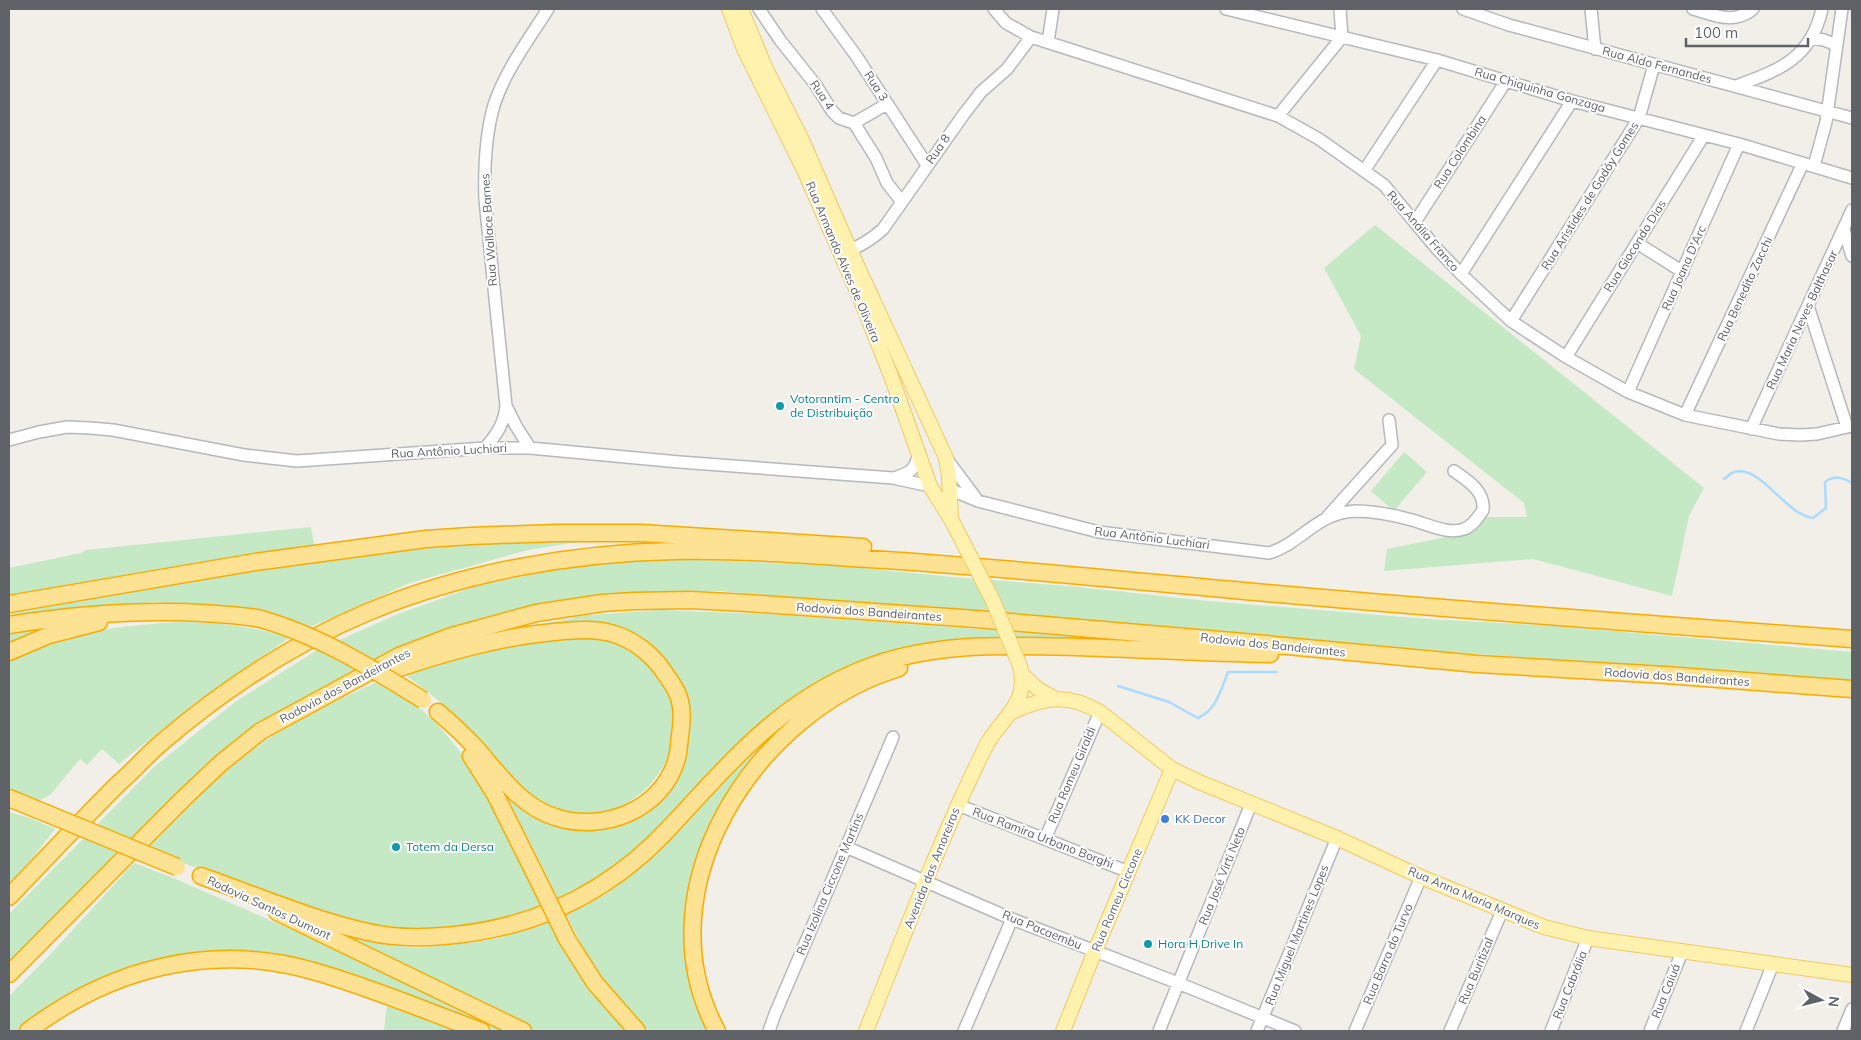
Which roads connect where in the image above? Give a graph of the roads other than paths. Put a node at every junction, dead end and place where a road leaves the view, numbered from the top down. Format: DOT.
graph roads {
  1 [pos="548,9"];
  2 [pos="729,9"];
  3 [pos="741,9"];
  4 [pos="759,9"];
  5 [pos="822,9"];
  6 [pos="994,9"];
  7 [pos="1053,9"];
  8 [pos="1226,9"];
  9 [pos="1340,9"];
  10 [pos="1463,9"];
  11 [pos="1591,9"];
  12 [pos="1693,9"];
  13 [pos="1753,9"];
  14 [pos="1821,13"];
  15 [pos="1841,14"];
  16 [pos="1342,36"];
  17 [pos="1031,37"];
  18 [pos="1811,38"];
  19 [pos="1048,42"];
  20 [pos="1836,45"];
  21 [pos="1595,48"];
  22 [pos="1437,60"];
  23 [pos="1654,65"];
  24 [pos="1506,81"];
  25 [pos="1736,86"];
  26 [pos="1572,100"];
  27 [pos="887,104"];
  28 [pos="1828,110"];
  29 [pos="1278,116"];
  30 [pos="1639,118"];
  31 [pos="1852,118"];
  32 [pos="854,122"];
  33 [pos="1704,135"];
  34 [pos="1739,144"];
  35 [pos="1809,164"];
  36 [pos="927,165"];
  37 [pos="1364,171"];
  38 [pos="1852,178"];
  39 [pos="902,202"];
  40 [pos="1852,210"];
  41 [pos="1415,222"];
  42 [pos="1844,230"];
  43 [pos="1637,242"];
  44 [pos="845,252"];
  45 [pos="1852,256"];
  46 [pos="1683,272"];
  47 [pos="1460,274"];
  48 [pos="1808,306"];
  49 [pos="1511,321"];
  50 [pos="1566,357"];
  51 [pos="1628,392"];
  52 [pos="506,406"];
  53 [pos="1685,415"];
  54 [pos="1388,420"];
  55 [pos="1850,427"];
  56 [pos="1751,430"];
  57 [pos="9,440"];
  58 [pos="485,448"];
  59 [pos="530,448"];
  60 [pos="919,452"];
  61 [pos="943,452"];
  62 [pos="1454,471"];
  63 [pos="893,478"];
  64 [pos="930,486"];
  65 [pos="949,489"];
  66 [pos="978,501"];
  67 [pos="1327,517"];
  68 [pos="951,519"];
  69 [pos="954,563"];
  70 [pos="9,604"];
  71 [pos="163,613"];
  72 [pos="9,625"];
  73 [pos="1852,639"];
  74 [pos="1021,646"];
  75 [pos="9,652"];
  76 [pos="1392,657"];
  77 [pos="1021,670"];
  78 [pos="344,685"];
  79 [pos="1852,690"];
  80 [pos="1054,698"];
  81 [pos="438,712"];
  82 [pos="1012,712"];
  83 [pos="1100,712"];
  84 [pos="893,737"];
  85 [pos="1172,769"];
  86 [pos="9,798"];
  87 [pos="1251,804"];
  88 [pos="958,805"];
  89 [pos="1337,838"];
  90 [pos="1045,839"];
  91 [pos="846,846"];
  92 [pos="1129,872"];
  93 [pos="201,876"];
  94 [pos="1421,877"];
  95 [pos="926,882"];
  96 [pos="9,897"];
  97 [pos="1502,911"];
  98 [pos="1012,919"];
  99 [pos="1588,938"];
  100 [pos="1095,952"];
  101 [pos="1682,952"];
  102 [pos="1773,964"];
  103 [pos="9,974"];
  104 [pos="1852,975"];
  105 [pos="1178,983"];
  106 [pos="1852,1009"];
  107 [pos="1263,1018"];
  108 [pos="28,1031"];
  109 [pos="481,1031"];
  110 [pos="523,1031"];
  111 [pos="637,1031"];
  112 [pos="717,1031"];
  113 [pos="769,1031"];
  114 [pos="866,1031"];
  115 [pos="964,1031"];
  116 [pos="1063,1031"];
  117 [pos="1159,1031"];
  118 [pos="1257,1031"];
  119 [pos="1295,1031"];
  120 [pos="1355,1031"];
  121 [pos="1450,1031"];
  122 [pos="1551,1031"];
  123 [pos="1650,1031"];
  124 [pos="1746,1031"];
  125 [pos="1843,1031"];
  1 -- 52 [label="street, Rua Wallace Barnes"];
  2 -- 44 [label="main road, Rua Armando Alves de Oliveira"];
  3 -- 44 [label="main road, Rua Armando Alves de Oliveira"];
  4 -- 32 [label="street, Rua 4"];
  5 -- 27 [label="street, Rua 3"];
  6 -- 17 [label="street, Rua Anália Franco"];
  7 -- 19 [label="street"];
  8 -- 16 [label="street, Rua Chiquinha Gonzaga"];
  9 -- 16 [label="street"];
  10 -- 21 [label="street, Rua Aldo Fernandes"];
  11 -- 21 [label="street"];
  12 -- 13 [label="street"];
  14 -- 15 [label="street"];
  14 -- 18 [label="street"];
  15 -- 20 [label="street, Rua Benedito Zacchi"];
  16 -- 22 [label="street, Rua Chiquinha Gonzaga"];
  16 -- 29 [label="street"];
  17 -- 19 [label="street, Rua Anália Franco"];
  17 -- 36 [label="street, Rua 8"];
  18 -- 20 [label="street"];
  18 -- 25 [label="street"];
  19 -- 29 [label="street, Rua Anália Franco"];
  20 -- 28 [label="street, Rua Benedito Zacchi"];
  21 -- 23 [label="street, Rua Aldo Fernandes"];
  22 -- 24 [label="street, Rua Chiquinha Gonzaga"];
  22 -- 37 [label="street"];
  23 -- 25 [label="street, Rua Aldo Fernandes"];
  23 -- 30 [label="street, Rua Aristides de Godóy Gomes"];
  24 -- 26 [label="street, Rua Chiquinha Gonzaga"];
  24 -- 41 [label="street, Rua Colombina"];
  25 -- 28 [label="street, Rua Aldo Fernandes"];
  26 -- 30 [label="street, Rua Chiquinha Gonzaga"];
  26 -- 47 [label="street"];
  27 -- 32 [label="street"];
  27 -- 36 [label="street, Rua 3"];
  28 -- 31 [label="street, Rua Aldo Fernandes"];
  28 -- 35 [label="street, Rua Benedito Zacchi"];
  29 -- 37 [label="street, Rua Anália Franco"];
  30 -- 33 [label="street, Rua Chiquinha Gonzaga"];
  30 -- 49 [label="street, Rua Aristides de Godóy Gomes"];
  32 -- 39 [label="street"];
  33 -- 34 [label="street, Rua Chiquinha Gonzaga"];
  33 -- 43 [label="street, Rua Giocondo Dias"];
  34 -- 35 [label="street, Rua Chiquinha Gonzaga"];
  34 -- 46 [label="street, Rua Joana D'Arc"];
  35 -- 38 [label="street, Rua Chiquinha Gonzaga"];
  35 -- 53 [label="street, Rua Benedito Zacchi"];
  36 -- 39 [label="street, Rua 8"];
  37 -- 41 [label="street, Rua Anália Franco"];
  39 -- 44 [label="street, Rua 8"];
  40 -- 42 [label="street, Rua Maria Neves Balthasar"];
  41 -- 47 [label="street, Rua Anália Franco"];
  42 -- 45 [label="street"];
  42 -- 48 [label="street, Rua Maria Neves Balthasar"];
  43 -- 46 [label="street"];
  43 -- 50 [label="street, Rua Giocondo Dias"];
  44 -- 60 [label="main road, Rua Armando Alves de Oliveira"];
  44 -- 61 [label="main road, Rua Armando Alves de Oliveira"];
  46 -- 51 [label="street, Rua Joana D'Arc"];
  47 -- 49 [label="street, Rua Anália Franco"];
  48 -- 55 [label="street"];
  48 -- 56 [label="street, Rua Maria Neves Balthasar"];
  49 -- 50 [label="street, Rua Anália Franco"];
  50 -- 51 [label="street, Rua Anália Franco"];
  51 -- 53 [label="street, Rua Anália Franco"];
  52 -- 58 [label="street, Rua Wallace Barnes"];
  52 -- 59 [label="street, Rua Wallace Barnes"];
  53 -- 56 [label="street, Rua Anália Franco"];
  54 -- 67 [label="street"];
  55 -- 56 [label="street, Rua Anália Franco"];
  57 -- 58 [label="street, Rua Antônio Luchiari"];
  58 -- 59 [label="street, Rua Antônio Luchiari"];
  59 -- 63 [label="street, Rua Antônio Luchiari"];
  60 -- 61 [label="main road"];
  60 -- 63 [label="street"];
  60 -- 64 [label="main road, Rua Armando Alves de Oliveira"];
  61 -- 65 [label="main road, Rua Armando Alves de Oliveira"];
  61 -- 66 [label="street"];
  62 -- 67 [label="street"];
  63 -- 64 [label="street, Rua Antônio Luchiari"];
  64 -- 65 [label="main road"];
  64 -- 68 [label="main road, Rua Armando Alves de Oliveira"];
  65 -- 66 [label="street, Rua Antônio Luchiari"];
  65 -- 68 [label="main road, Rua Armando Alves de Oliveira"];
  66 -- 67 [label="street, Rua Antônio Luchiari"];
  68 -- 77 [label="main road, Rua Armando Alves de Oliveira, bridge"];
  69 -- 70 [label="highway"];
  69 -- 73 [label="highway"];
  69 -- 96 [label="highway"];
  71 -- 72 [label="highway"];
  71 -- 75 [label="highway"];
  71 -- 81 [label="highway, bridge"];
  74 -- 76 [label="highway"];
  74 -- 93 [label="highway"];
  74 -- 112 [label="highway"];
  76 -- 78 [label="highway, Rodovia dos Bandeirantes"];
  76 -- 79 [label="highway, Rodovia dos Bandeirantes"];
  77 -- 80 [label="main road, Avenida das Amoreiras"];
  77 -- 82 [label="main road, Avenida das Amoreiras"];
  78 -- 81 [label="highway"];
  78 -- 103 [label="highway, Rodovia dos Bandeirantes"];
  80 -- 82 [label="main road, Avenida das Amoreiras"];
  80 -- 83 [label="main road, Avenida das Amoreiras"];
  81 -- 111 [label="highway, bridge"];
  82 -- 88 [label="main road, Avenida das Amoreiras"];
  83 -- 85 [label="main road, Avenida das Amoreiras"];
  83 -- 90 [label="street, Rua Romeu Giraldi"];
  84 -- 91 [label="street, Rua Izolina Ciccone Martins"];
  85 -- 87 [label="main road, Rua Anna Maria Marques"];
  85 -- 92 [label="main road, Rua Romeu Ciccone"];
  86 -- 93 [label="highway, Rodovia Santos Dumont, bridge"];
  87 -- 89 [label="main road, Rua Anna Maria Marques"];
  87 -- 105 [label="street, Rua José Virti Neto"];
  88 -- 90 [label="street, Rua Ramira Urbano Borghi"];
  88 -- 95 [label="main road, Avenida das Amoreiras"];
  89 -- 94 [label="main road, Rua Anna Maria Marques"];
  89 -- 107 [label="street, Rua Miguel Martines Lopes"];
  90 -- 92 [label="street, Rua Ramira Urbano Borghi"];
  91 -- 95 [label="street, Rua Pacaembu"];
  91 -- 113 [label="street, Rua Izolina Ciccone Martins"];
  92 -- 100 [label="main road, Rua Romeu Ciccone"];
  93 -- 110 [label="highway, Rodovia Santos Dumont"];
  94 -- 97 [label="main road, Rua Anna Maria Marques"];
  94 -- 120 [label="street, Rua Barra do Turvo"];
  95 -- 98 [label="street, Rua Pacaembu"];
  95 -- 114 [label="main road, Avenida das Amoreiras"];
  97 -- 99 [label="main road, Rua Anna Maria Marques"];
  97 -- 121 [label="street, Rua Buritizal"];
  98 -- 100 [label="street, Rua Pacaembu"];
  98 -- 115 [label="street"];
  99 -- 101 [label="main road, Rua Anna Maria Marques"];
  99 -- 122 [label="street, Rua Cabrália"];
  100 -- 105 [label="street, Rua Pacaembu"];
  100 -- 116 [label="main road, Rua Romeu Ciccone"];
  101 -- 102 [label="main road, Rua Anna Maria Marques"];
  101 -- 123 [label="street, Rua Caiuá"];
  102 -- 104 [label="main road, Rua Anna Maria Marques"];
  102 -- 124 [label="street"];
  105 -- 107 [label="street, Rua Pacaembu"];
  105 -- 117 [label="street, Rua José Virti Neto"];
  106 -- 125 [label="street"];
  107 -- 118 [label="street, Rua Miguel Martines Lopes"];
  107 -- 119 [label="street, Rua Pacaembu"];
  108 -- 109 [label="highway"];
}
